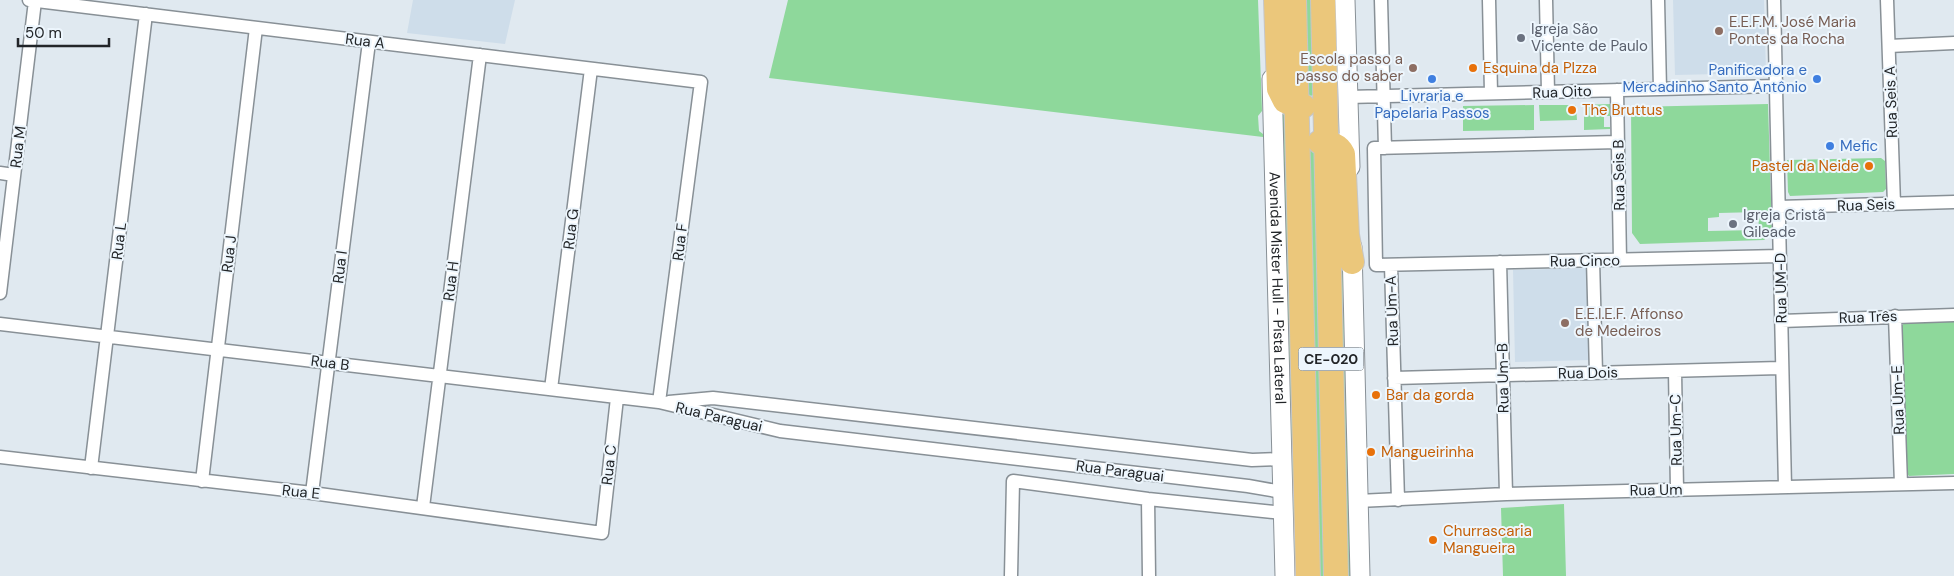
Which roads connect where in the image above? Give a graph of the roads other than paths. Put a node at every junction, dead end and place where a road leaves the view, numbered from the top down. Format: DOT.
graph roads {
  1 [pos="32,0"];
  2 [pos="1270,0"];
  3 [pos="1276,0"];
  4 [pos="1294,0"];
  5 [pos="1345,0"];
  6 [pos="1381,0"];
  7 [pos="1489,0"];
  8 [pos="1546,0"];
  9 [pos="1658,0"];
  10 [pos="1774,0"];
  11 [pos="1887,0"];
  12 [pos="1324,4"];
  13 [pos="146,14"];
  14 [pos="256,28"];
  15 [pos="369,42"];
  16 [pos="1954,44"];
  17 [pos="1889,46"];
  18 [pos="480,55"];
  19 [pos="591,69"];
  20 [pos="700,82"];
  21 [pos="1776,86"];
  22 [pos="1660,89"];
  23 [pos="1617,90"];
  24 [pos="1548,92"];
  25 [pos="1491,93"];
  26 [pos="1384,96"];
  27 [pos="1348,97"];
  28 [pos="1325,105"];
  29 [pos="1297,106"];
  30 [pos="1326,142"];
  31 [pos="1618,142"];
  32 [pos="1298,143"];
  33 [pos="1385,148"];
  34 [pos="0,173"];
  35 [pos="14,175"];
  36 [pos="1954,202"];
  37 [pos="1894,204"];
  38 [pos="1778,207"];
  39 [pos="1780,256"];
  40 [pos="1593,260"];
  41 [pos="1620,260"];
  42 [pos="1352,262"];
  43 [pos="1500,262"];
  44 [pos="1391,265"];
  45 [pos="0,293"];
  46 [pos="1954,315"];
  47 [pos="1895,316"];
  48 [pos="1781,321"];
  49 [pos="0,324"];
  50 [pos="107,337"];
  51 [pos="218,350"];
  52 [pos="328,363"];
  53 [pos="1782,368"];
  54 [pos="1675,371"];
  55 [pos="1596,373"];
  56 [pos="1503,375"];
  57 [pos="439,376"];
  58 [pos="1394,378"];
  59 [pos="551,390"];
  60 [pos="617,398"];
  61 [pos="659,402"];
  62 [pos="0,457"];
  63 [pos="1282,459"];
  64 [pos="91,468"];
  65 [pos="202,481"];
  66 [pos="1954,483"];
  67 [pos="1901,484"];
  68 [pos="1785,487"];
  69 [pos="1678,490"];
  70 [pos="1282,492"];
  71 [pos="312,493"];
  72 [pos="1506,494"];
  73 [pos="1148,499"];
  74 [pos="1398,500"];
  75 [pos="1358,501"];
  76 [pos="423,507"];
  77 [pos="1283,513"];
  78 [pos="602,533"];
  79 [pos="1011,576"];
  80 [pos="1150,576"];
  81 [pos="1284,576"];
  82 [pos="1308,576"];
  83 [pos="1336,576"];
  84 [pos="1360,576"];
  1 -- 13 [label="street, Rua A"];
  1 -- 35 [label="street, Rua M"];
  2 -- 63 [label="main road, Avenida Mister Hull - Pista Lateral"];
  3 -- 29 [label="highway"];
  4 -- 29 [label="highway, CE-020"];
  5 -- 27 [label="main road"];
  6 -- 26 [label="street"];
  7 -- 25 [label="street"];
  8 -- 24 [label="street"];
  9 -- 22 [label="street"];
  10 -- 21 [label="street, Rua UM-D"];
  11 -- 17 [label="street, Rua Seis A"];
  12 -- 28 [label="highway, CE-020"];
  13 -- 14 [label="street, Rua A"];
  13 -- 50 [label="street, Rua L"];
  14 -- 15 [label="street, Rua A"];
  14 -- 51 [label="street, Rua J"];
  15 -- 18 [label="street, Rua A"];
  15 -- 52 [label="street, Rua I"];
  16 -- 17 [label="street"];
  17 -- 37 [label="street, Rua Seis A"];
  18 -- 19 [label="street, Rua A"];
  18 -- 57 [label="street, Rua H"];
  19 -- 20 [label="street, Rua A"];
  19 -- 59 [label="street, Rua G"];
  20 -- 61 [label="street, Rua F"];
  21 -- 22 [label="street, Rua Oito"];
  21 -- 38 [label="street, Rua UM-D"];
  22 -- 23 [label="street, Rua Oito"];
  23 -- 24 [label="street, Rua Oito"];
  23 -- 31 [label="street, Rua Seis B"];
  24 -- 25 [label="street, Rua Oito"];
  25 -- 26 [label="street, Rua Oito"];
  26 -- 27 [label="street, Rua Oito"];
  26 -- 33 [label="street"];
  27 -- 42 [label="main road"];
  28 -- 29 [label="highway"];
  28 -- 30 [label="highway, CE-020"];
  29 -- 32 [label="highway, CE-020"];
  30 -- 32 [label="highway"];
  30 -- 42 [label="highway"];
  30 -- 83 [label="highway, CE-020"];
  31 -- 33 [label="street"];
  31 -- 41 [label="street, Rua Seis B"];
  32 -- 82 [label="highway, CE-020"];
  33 -- 44 [label="street, Rua Um-A"];
  34 -- 35 [label="street"];
  35 -- 45 [label="street, Rua M"];
  36 -- 37 [label="street, Rua Seis"];
  37 -- 38 [label="street, Rua Seis"];
  38 -- 39 [label="street, Rua UM-D"];
  39 -- 41 [label="street, Rua Cinco"];
  39 -- 48 [label="street, Rua UM-D"];
  40 -- 41 [label="street, Rua Cinco"];
  40 -- 43 [label="street, Rua Cinco"];
  40 -- 55 [label="street"];
  42 -- 75 [label="main road"];
  43 -- 44 [label="street, Rua Cinco"];
  43 -- 56 [label="street, Rua Um-B"];
  44 -- 58 [label="street, Rua Um-A"];
  46 -- 47 [label="street, Rua Três"];
  47 -- 48 [label="street, Rua Três"];
  47 -- 67 [label="street, Rua Um-E"];
  48 -- 53 [label="street, Rua UM-D"];
  49 -- 50 [label="street, Rua B"];
  50 -- 51 [label="street, Rua B"];
  50 -- 64 [label="street, Rua L"];
  51 -- 52 [label="street, Rua B"];
  51 -- 65 [label="street, Rua J"];
  52 -- 57 [label="street, Rua B"];
  52 -- 71 [label="street, Rua I"];
  53 -- 54 [label="street, Rua Dois"];
  53 -- 68 [label="street, Rua UM-D"];
  54 -- 55 [label="street, Rua Dois"];
  54 -- 69 [label="street, Rua Um-C"];
  55 -- 56 [label="street, Rua Dois"];
  56 -- 58 [label="street, Rua Dois"];
  56 -- 72 [label="street, Rua Um-B"];
  57 -- 59 [label="street, Rua B"];
  57 -- 76 [label="street, Rua H"];
  58 -- 74 [label="street, Rua Um-A"];
  59 -- 60 [label="street, Rua B"];
  60 -- 61 [label="street, Rua B"];
  60 -- 78 [label="street, Rua C"];
  61 -- 63 [label="street, Rua Paraguai"];
  61 -- 70 [label="street, Rua Paraguai"];
  62 -- 64 [label="street, Rua E"];
  63 -- 70 [label="main road, Avenida Mister Hull - Pista Lateral"];
  64 -- 65 [label="street, Rua E"];
  65 -- 71 [label="street, Rua E"];
  66 -- 67 [label="street, Rua Um"];
  67 -- 68 [label="street, Rua Um"];
  68 -- 69 [label="street, Rua Um"];
  69 -- 72 [label="street, Rua Um"];
  70 -- 77 [label="main road, Avenida Mister Hull - Pista Lateral"];
  71 -- 76 [label="street, Rua E"];
  72 -- 74 [label="street, Rua Um"];
  73 -- 77 [label="street"];
  73 -- 79 [label="street"];
  73 -- 80 [label="street"];
  74 -- 75 [label="street, Rua Um"];
  75 -- 84 [label="main road"];
  76 -- 78 [label="street, Rua E"];
  77 -- 81 [label="main road, Avenida Mister Hull - Pista Lateral"];
}
